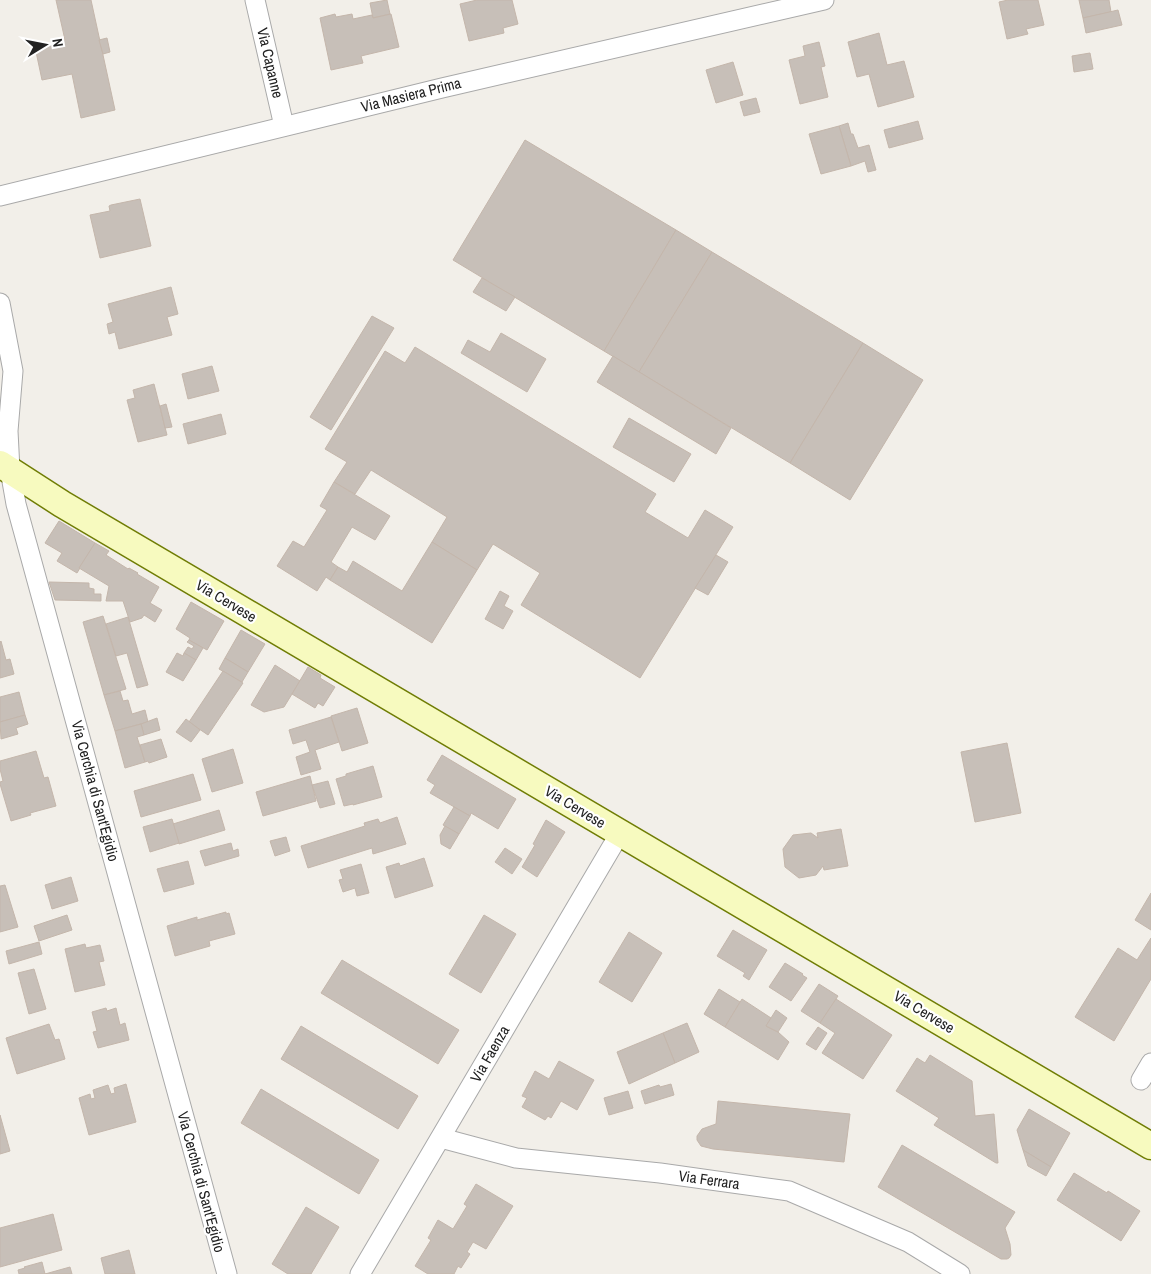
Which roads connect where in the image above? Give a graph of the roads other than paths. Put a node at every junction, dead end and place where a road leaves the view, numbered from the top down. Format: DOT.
graph roads {
  1 [pos="255,0"];
  2 [pos="824,0"];
  3 [pos="284,126"];
  4 [pos="0,196"];
  5 [pos="0,303"];
  6 [pos="5,467"];
  7 [pos="620,833"];
  8 [pos="1151,1063"];
  9 [pos="1141,1080"];
  10 [pos="441,1138"];
  11 [pos="1151,1146"];
  12 [pos="226,1274"];
  13 [pos="360,1274"];
  14 [pos="960,1274"];
  1 -- 3 [label="street, Via Capanne"];
  2 -- 3 [label="street, Via Masiera Prima"];
  3 -- 4 [label="street, Via Masiera Prima"];
  5 -- 6 [label="street, Via Cerchia di Sant'Egidio"];
  6 -- 7 [label="main road, Via Cervese"];
  6 -- 12 [label="street, Via Cerchia di Sant'Egidio"];
  7 -- 10 [label="street, Via Faenza"];
  7 -- 11 [label="main road, Via Cervese"];
  8 -- 9 [label="street"];
  10 -- 13 [label="street, Via Faenza"];
  10 -- 14 [label="street, Via Ferrara"];
}
